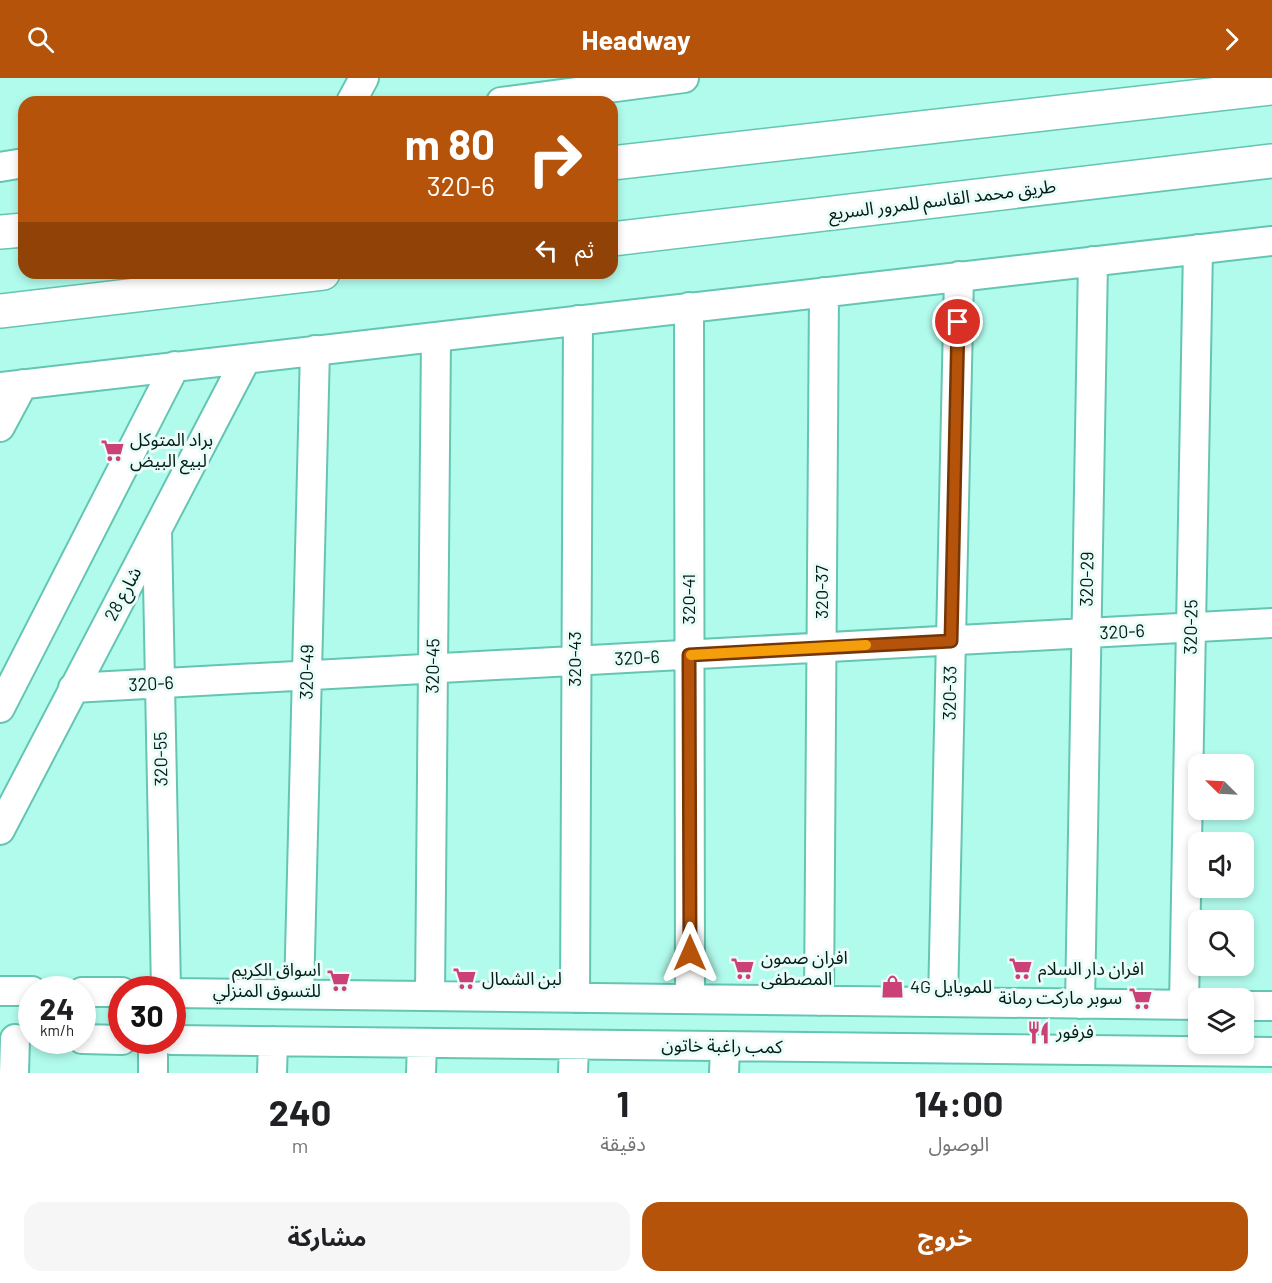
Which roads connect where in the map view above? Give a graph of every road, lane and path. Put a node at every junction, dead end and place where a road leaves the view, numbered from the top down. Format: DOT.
graph roads {
  1 [pos="364,78"];
  2 [pos="684,78"];
  3 [pos="1272,88"];
  4 [pos="354,96"];
  5 [pos="547,96"];
  6 [pos="1272,161"];
  7 [pos="618,162"];
  8 [pos="18,164"];
  9 [pos="0,166"];
  10 [pos="18,230"];
  11 [pos="0,232"];
  12 [pos="618,238"];
  13 [pos="1272,241"];
  14 [pos="1198,249"];
  15 [pos="1093,261"];
  16 [pos="958,276"];
  17 [pos="272,279"];
  18 [pos="824,292"];
  19 [pos="689,307"];
  20 [pos="0,311"];
  21 [pos="578,320"];
  22 [pos="436,336"];
  23 [pos="315,350"];
  24 [pos="246,359"];
  25 [pos="175,366"];
  26 [pos="11,385"];
  27 [pos="0,427"];
  28 [pos="157,528"];
  29 [pos="1272,623"];
  30 [pos="1191,628"];
  31 [pos="1086,634"];
  32 [pos="951,641"];
  33 [pos="821,648"];
  34 [pos="689,655"];
  35 [pos="575,661"];
  36 [pos="433,669"];
  37 [pos="307,676"];
  38 [pos="160,684"];
  39 [pos="74,688"];
  40 [pos="0,708"];
  41 [pos="0,830"];
  42 [pos="165,976"];
  43 [pos="1191,988"];
  44 [pos="0,991"];
  45 [pos="18,991"];
  46 [pos="186,993"];
  47 [pos="299,994"];
  48 [pos="430,996"];
  49 [pos="575,998"];
  50 [pos="690,999"];
  51 [pos="819,1001"];
  52 [pos="943,1002"];
  53 [pos="1080,1004"];
  54 [pos="1188,1005"];
  55 [pos="1254,1006"];
  56 [pos="1272,1006"];
  57 [pos="16,1039"];
  58 [pos="186,1040"];
  59 [pos="273,1041"];
  60 [pos="422,1043"];
  61 [pos="574,1044"];
  62 [pos="1272,1052"];
  63 [pos="153,1054"];
  64 [pos="724,1060"];
  65 [pos="884,1060"];
  66 [pos="995,1061"];
  67 [pos="1134,1062"];
  68 [pos="14,1073"];
  69 [pos="153,1073"];
  70 [pos="272,1073"];
  71 [pos="421,1073"];
  72 [pos="573,1073"];
  1 -- 4 [label="street"];
  2 -- 5 [label="street"];
  3 -- 7 [label="highway"];
  6 -- 12 [label="highway, طريق محمد القاسم للمرور السريع"];
  8 -- 9 [label="street"];
  10 -- 11 [label="highway"];
  13 -- 14 [label="street"];
  14 -- 15 [label="street"];
  14 -- 30 [label="street, 320-25"];
  15 -- 16 [label="street"];
  15 -- 31 [label="street, 320-29"];
  16 -- 18 [label="street"];
  16 -- 32 [label="street, 320-33"];
  17 -- 20 [label="highway"];
  18 -- 19 [label="street"];
  18 -- 33 [label="street, 320-37"];
  19 -- 21 [label="street"];
  19 -- 34 [label="street, 320-41"];
  21 -- 22 [label="street"];
  21 -- 35 [label="street, 320-43"];
  22 -- 23 [label="street"];
  22 -- 36 [label="street, 320-45"];
  23 -- 24 [label="street"];
  23 -- 37 [label="street, 320-49"];
  24 -- 25 [label="street"];
  24 -- 28 [label="street, شارع 28"];
  25 -- 26 [label="street"];
  25 -- 40 [label="street"];
  26 -- 27 [label="street"];
  28 -- 38 [label="street, 320-55"];
  28 -- 39 [label="street, شارع 28"];
  29 -- 30 [label="street, 320-6"];
  30 -- 31 [label="street, 320-6"];
  30 -- 43 [label="street, 320-25"];
  31 -- 32 [label="street, 320-6"];
  31 -- 53 [label="street, 320-29"];
  32 -- 33 [label="street, 320-6"];
  32 -- 52 [label="street, 320-33"];
  33 -- 34 [label="street, 320-6"];
  33 -- 51 [label="street, 320-37"];
  34 -- 35 [label="street, 320-6"];
  34 -- 50 [label="street, 320-41"];
  35 -- 36 [label="street, 320-6"];
  35 -- 49 [label="street, 320-43"];
  36 -- 37 [label="street, 320-6"];
  36 -- 48 [label="street, 320-45"];
  37 -- 38 [label="street, 320-6"];
  37 -- 47 [label="street, 320-49"];
  38 -- 39 [label="street, 320-6"];
  38 -- 42 [label="street, 320-55"];
  39 -- 41 [label="street, شارع 28"];
  44 -- 45 [label="street"];
  46 -- 47 [label="street"];
  47 -- 48 [label="street"];
  48 -- 49 [label="street"];
  49 -- 50 [label="street"];
  50 -- 51 [label="street"];
  51 -- 52 [label="street"];
  52 -- 53 [label="street"];
  53 -- 54 [label="street"];
  55 -- 56 [label="street"];
  57 -- 68 [label="street"];
  58 -- 59 [label="street, كمب راغبة خاتون"];
  59 -- 60 [label="street, كمب راغبة خاتون"];
  59 -- 70 [label="street"];
  60 -- 61 [label="street, كمب راغبة خاتون"];
  60 -- 71 [label="street"];
  61 -- 64 [label="street, كمب راغبة خاتون"];
  61 -- 72 [label="street"];
  62 -- 67 [label="street, كمب راغبة خاتون"];
  63 -- 69 [label="street"];
  64 -- 65 [label="street, كمب راغبة خاتون"];
  65 -- 66 [label="street, كمب راغبة خاتون"];
  66 -- 67 [label="street, كمب راغبة خاتون"];
}
